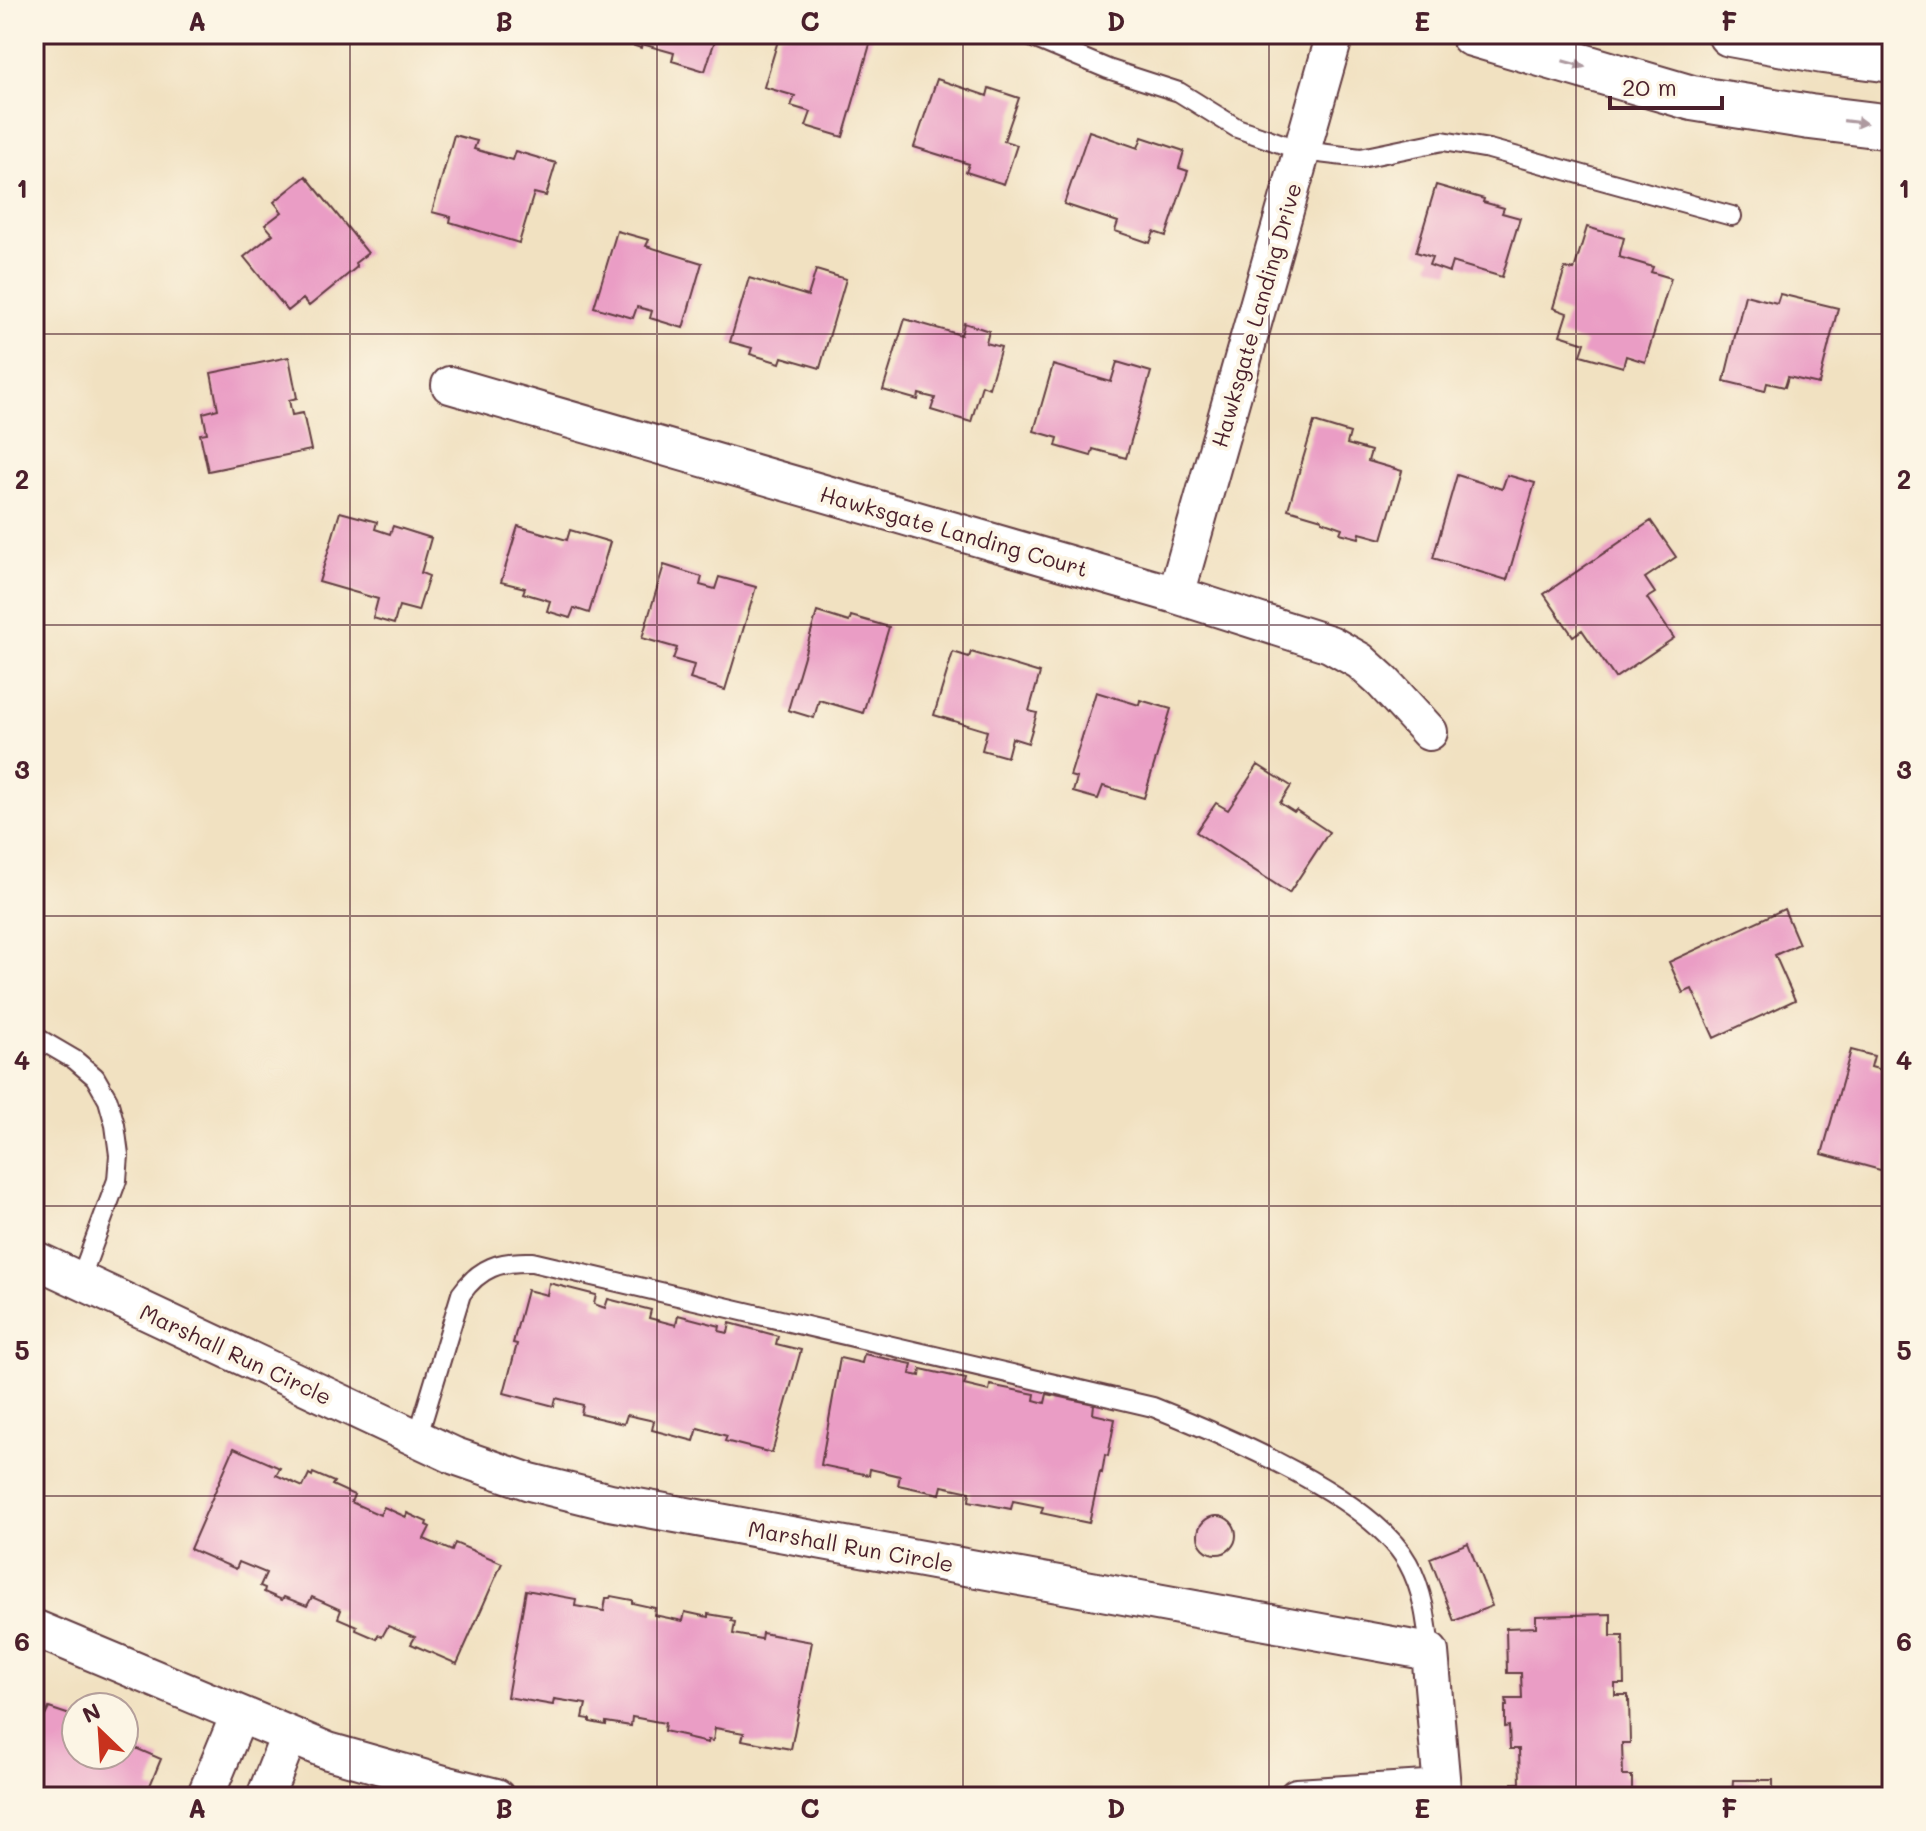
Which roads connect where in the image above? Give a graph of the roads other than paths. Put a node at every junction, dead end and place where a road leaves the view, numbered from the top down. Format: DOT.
graph roads {
  1 [pos="1024,34"];
  2 [pos="1335,34"];
  3 [pos="1472,34"];
  4 [pos="1730,34"];
  5 [pos="1892,60"];
  6 [pos="1892,127"];
  7 [pos="1302,151"];
  8 [pos="1732,216"];
  9 [pos="450,385"];
  10 [pos="1176,595"];
  11 [pos="1429,732"];
  12 [pos="34,1036"];
  13 [pos="34,1259"];
  14 [pos="80,1280"];
  15 [pos="417,1439"];
  16 [pos="34,1628"];
  17 [pos="1430,1652"];
  18 [pos="239,1715"];
  19 [pos="289,1736"];
  20 [pos="1443,1792"];
  21 [pos="205,1797"];
  22 [pos="265,1797"];
  23 [pos="496,1797"];
  24 [pos="1297,1797"];
  1 -- 7 [label="lane"];
  2 -- 7 [label="street, Hawksgate Landing Drive"];
  3 -- 6 [label="street, one-way"];
  4 -- 5 [label="street"];
  7 -- 8 [label="lane"];
  7 -- 10 [label="street, Hawksgate Landing Drive"];
  9 -- 10 [label="street, Hawksgate Landing Court"];
  10 -- 11 [label="street, Hawksgate Landing Court"];
  12 -- 14 [label="lane"];
  13 -- 14 [label="street, Marshall Run Circle"];
  14 -- 15 [label="street, Marshall Run Circle"];
  15 -- 17 [label="street, Marshall Run Circle"];
  15 -- 17 [label="lane"];
  16 -- 18 [label="street"];
  17 -- 20 [label="street"];
  18 -- 19 [label="street"];
  18 -- 21 [label="street"];
  19 -- 22 [label="street"];
  19 -- 23 [label="street"];
  20 -- 24 [label="street"];
}
